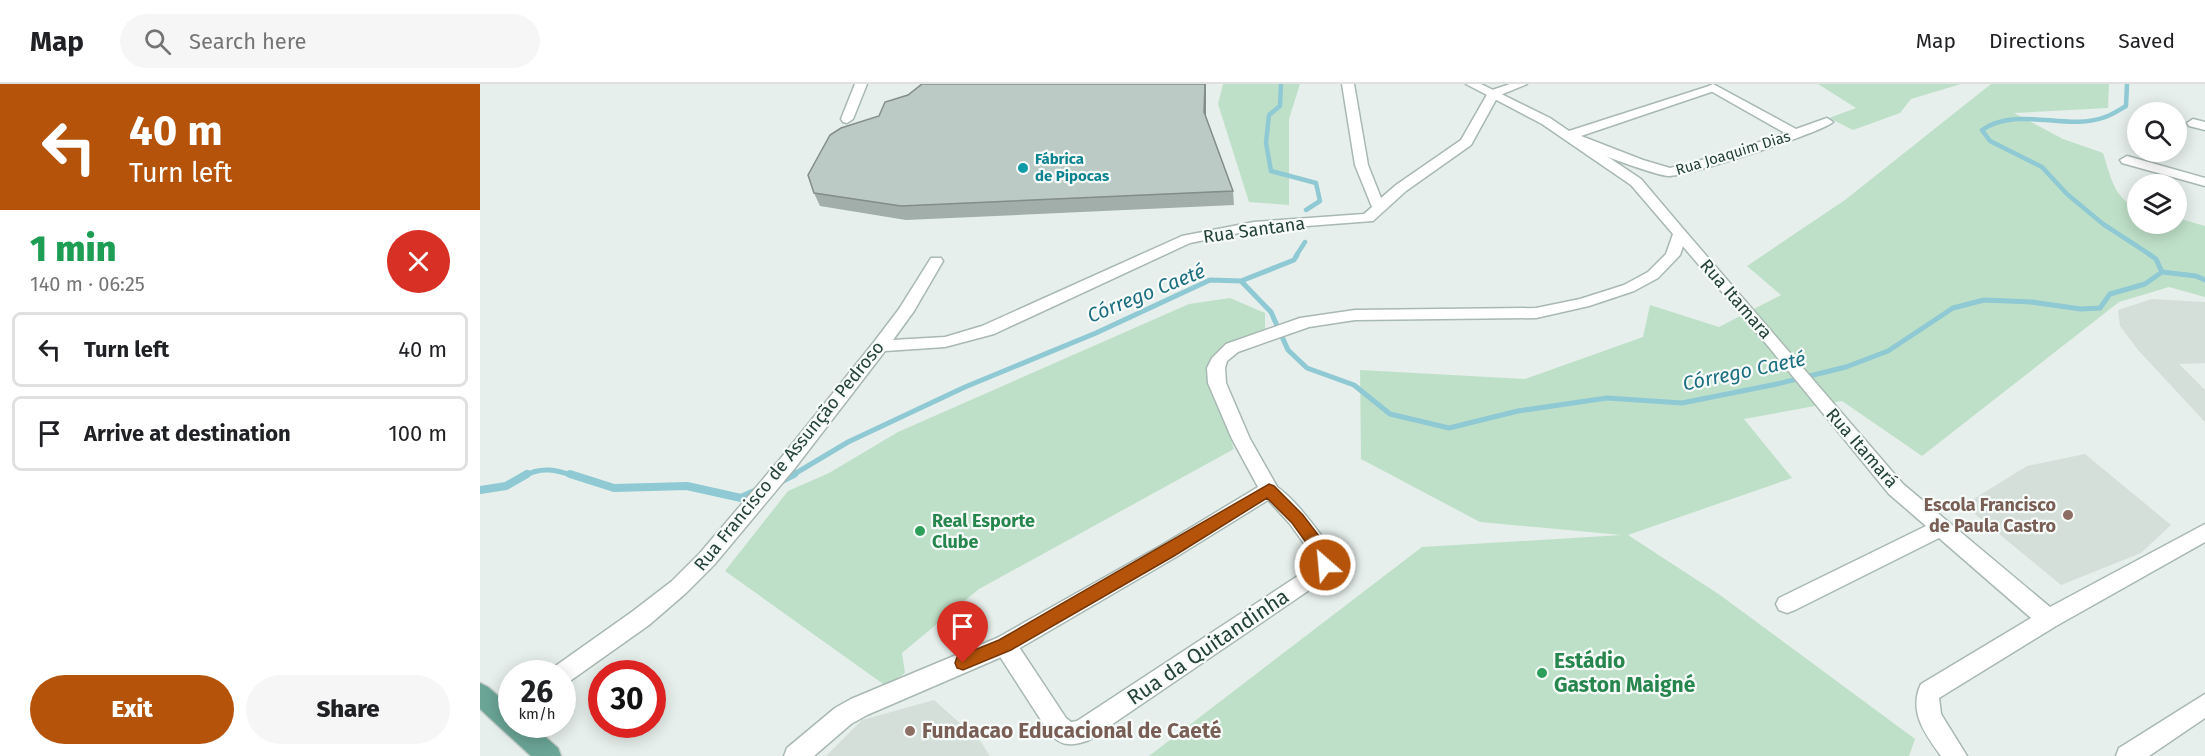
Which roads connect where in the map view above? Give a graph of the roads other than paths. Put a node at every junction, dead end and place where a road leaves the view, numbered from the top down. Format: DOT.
graph roads {
  1 [pos="861,84"];
  2 [pos="1348,84"];
  3 [pos="1472,84"];
  4 [pos="1521,84"];
  5 [pos="1726,84"];
  6 [pos="1708,86"];
  7 [pos="1493,94"];
  8 [pos="847,119"];
  9 [pos="1827,122"];
  10 [pos="1796,134"];
  11 [pos="1571,136"];
  12 [pos="2134,162"];
  13 [pos="2205,182"];
  14 [pos="1374,213"];
  15 [pos="1680,234"];
  16 [pos="936,261"];
  17 [pos="880,346"];
  18 [pos="1815,393"];
  19 [pos="1269,490"];
  20 [pos="1940,528"];
  21 [pos="2205,532"];
  22 [pos="1787,604"];
  23 [pos="2048,619"];
  24 [pos="1005,645"];
  25 [pos="576,664"];
  26 [pos="480,694"];
  27 [pos="2205,705"];
  28 [pos="498,708"];
  29 [pos="531,738"];
  30 [pos="549,756"];
  31 [pos="796,756"];
  32 [pos="1955,756"];
  33 [pos="2128,756"];
  1 -- 8 [label="street"];
  2 -- 14 [label="street"];
  3 -- 7 [label="street"];
  4 -- 7 [label="street"];
  5 -- 6 [label="street"];
  6 -- 10 [label="street"];
  6 -- 11 [label="street"];
  7 -- 11 [label="street"];
  7 -- 14 [label="street"];
  9 -- 10 [label="street, Rua Joaquim Dias"];
  10 -- 11 [label="street, Rua Joaquim Dias"];
  11 -- 15 [label="street"];
  12 -- 13 [label="street"];
  14 -- 17 [label="street, Rua Santana"];
  15 -- 18 [label="street, Rua Itamara"];
  15 -- 19 [label="street"];
  16 -- 17 [label="street, Rua Francisco de Assunção Pedroso"];
  17 -- 25 [label="street, Rua Francisco de Assunção Pedroso"];
  18 -- 20 [label="street, Rua Itamará"];
  19 -- 24 [label="street"];
  19 -- 24 [label="street, Rua da Quitandinha"];
  20 -- 22 [label="street"];
  20 -- 23 [label="street, Rua Itamará"];
  21 -- 23 [label="street"];
  23 -- 32 [label="street"];
  24 -- 31 [label="street"];
  26 -- 28 [label="main road"];
  27 -- 33 [label="street"];
  29 -- 30 [label="main road"];
}
